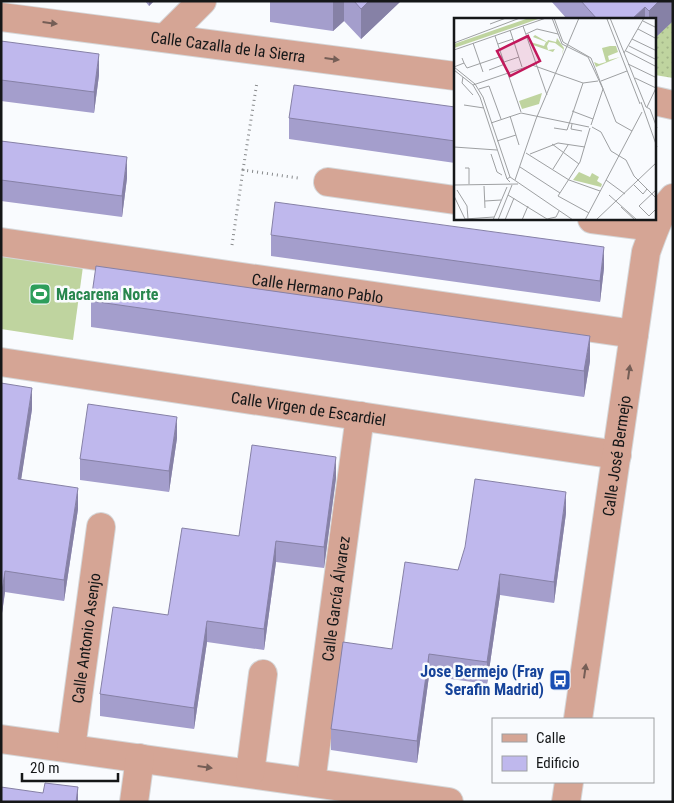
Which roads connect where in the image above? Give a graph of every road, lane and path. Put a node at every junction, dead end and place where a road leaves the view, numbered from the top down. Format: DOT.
graph roads {
  1 [pos="202,1"];
  2 [pos="1,17"];
  3 [pos="165,38"];
  4 [pos="454,76"];
  5 [pos="257,82"];
  6 [pos="656,102"];
  7 [pos="673,105"];
  8 [pos="243,170"];
  9 [pos="328,182"];
  10 [pos="673,198"];
  11 [pos="454,200"];
  12 [pos="600,220"];
  13 [pos="654,227"];
  14 [pos="1,242"];
  15 [pos="227,275"];
  16 [pos="634,334"];
  17 [pos="1,362"];
  18 [pos="360,416"];
  19 [pos="616,455"];
  20 [pos="101,526"];
  21 [pos="263,674"];
  22 [pos="578,718"];
  23 [pos="1,739"];
  24 [pos="71,748"];
  25 [pos="140,758"];
  26 [pos="250,773"];
  27 [pos="310,782"];
  28 [pos="569,783"];
  29 [pos="354,795"];
  30 [pos="134,802"];
  31 [pos="449,802"];
  32 [pos="566,802"];
  1 -- 3 [label="street"];
  2 -- 3 [label="street, Calle Cazalla de la Sierra, one-way"];
  3 -- 4 [label="street, Calle Cazalla de la Sierra, one-way"];
  5 -- 8 [label="path"];
  6 -- 7 [label="street"];
  8 -- 9 [label="path"];
  8 -- 15 [label="path"];
  9 -- 11 [label="street"];
  10 -- 13 [label="street, Calle José Bermejo"];
  12 -- 13 [label="street"];
  13 -- 16 [label="street, Calle José Bermejo"];
  14 -- 15 [label="street, Calle Hermano Pablo"];
  15 -- 16 [label="street, Calle Hermano Pablo"];
  19 -- 16 [label="street, Calle José Bermejo, one-way"];
  17 -- 18 [label="street, Calle Virgen de Escardiel"];
  18 -- 19 [label="street, Calle Virgen de Escardiel"];
  18 -- 27 [label="street, Calle García Álvarez"];
  22 -- 19 [label="street, Calle José Bermejo, one-way"];
  20 -- 24 [label="street, Calle Antonio Asenjo"];
  21 -- 26 [label="street"];
  23 -- 24 [label="street"];
  24 -- 25 [label="street"];
  25 -- 26 [label="street, one-way"];
  25 -- 30 [label="street"];
  26 -- 27 [label="street"];
  27 -- 29 [label="street"];
  28 -- 32 [label="street"];
  29 -- 31 [label="street"];
}
